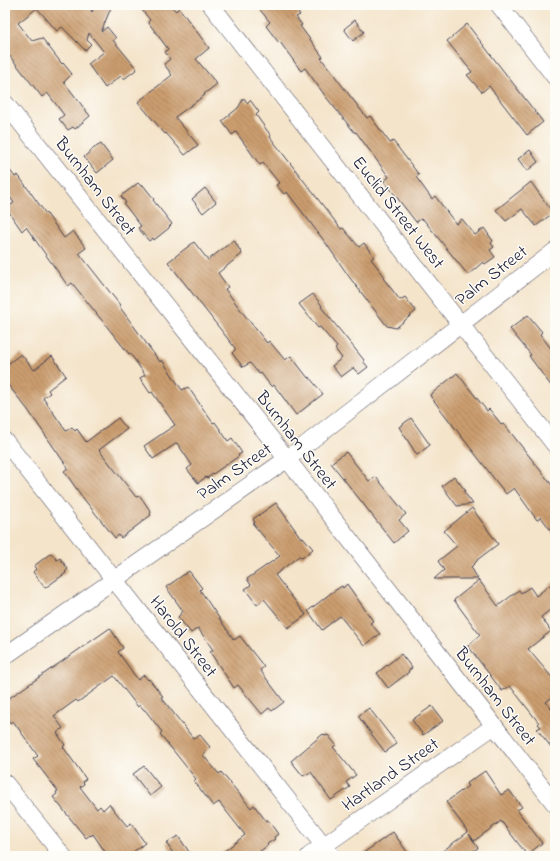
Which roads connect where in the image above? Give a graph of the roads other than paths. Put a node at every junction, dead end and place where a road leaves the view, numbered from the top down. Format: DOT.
graph roads {
  1 [pos="211,5"];
  2 [pos="499,5"];
  3 [pos="555,77"];
  4 [pos="5,103"];
  5 [pos="555,251"];
  6 [pos="461,324"];
  7 [pos="5,441"];
  8 [pos="555,445"];
  9 [pos="287,459"];
  10 [pos="114,580"];
  11 [pos="5,656"];
  12 [pos="494,726"];
  13 [pos="5,783"];
  14 [pos="555,804"];
  15 [pos="328,851"];
  16 [pos="63,856"];
  17 [pos="309,856"];
  1 -- 6 [label="street, Euclid Street West"];
  2 -- 3 [label="street"];
  4 -- 9 [label="street, Burnham Street"];
  5 -- 6 [label="street, Palm Street"];
  6 -- 8 [label="street, Euclid Street West"];
  6 -- 9 [label="street, Palm Street"];
  7 -- 10 [label="street, Harold Street"];
  9 -- 10 [label="street, Palm Street"];
  9 -- 12 [label="street, Burnham Street"];
  10 -- 11 [label="street, Palm Street"];
  10 -- 15 [label="street, Harold Street"];
  12 -- 14 [label="street, Burnham Street"];
  12 -- 15 [label="street, Hartland Street"];
  13 -- 16 [label="street"];
  15 -- 17 [label="street, Hartland Street"];
}
